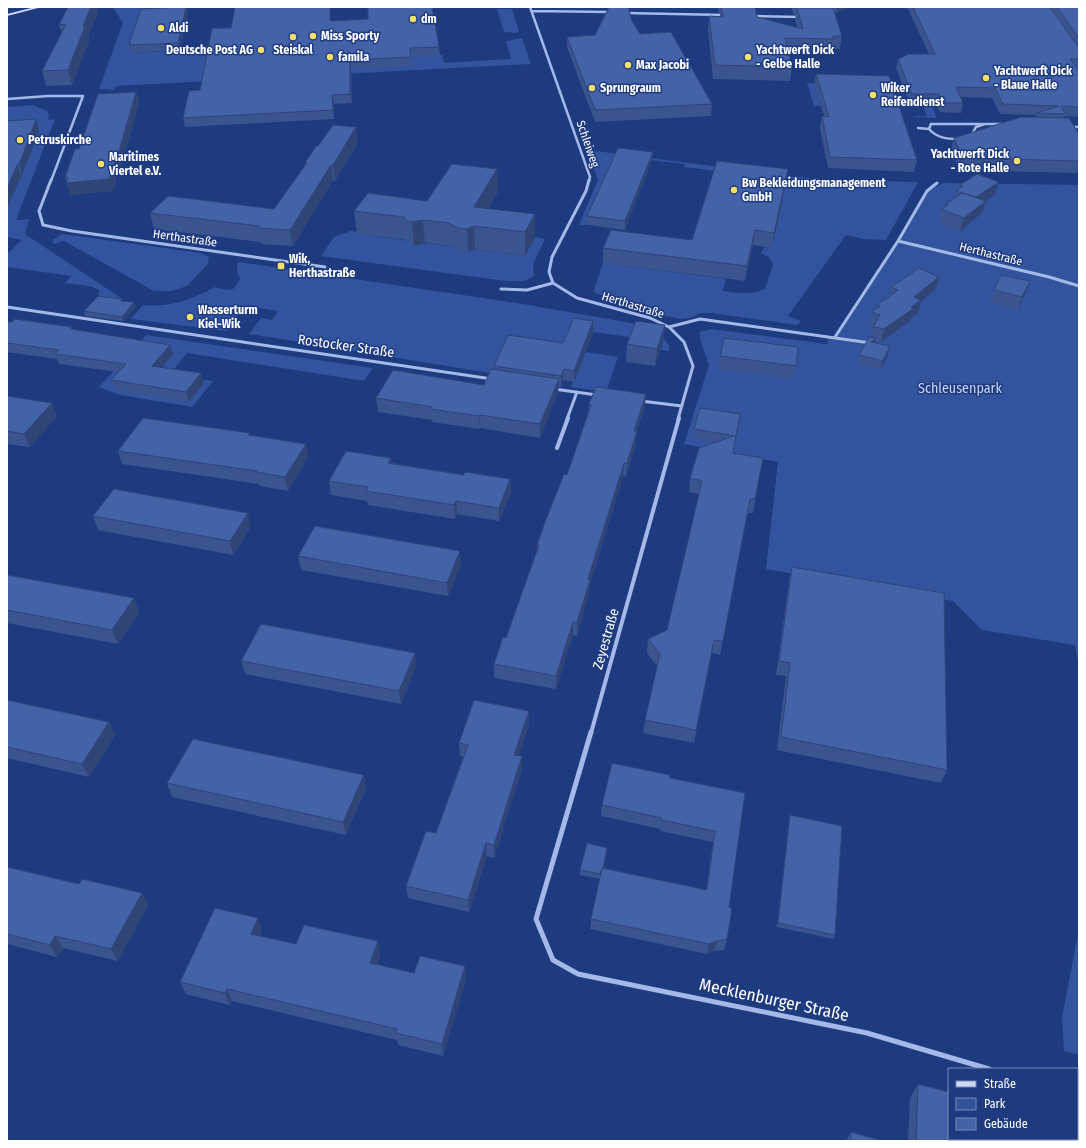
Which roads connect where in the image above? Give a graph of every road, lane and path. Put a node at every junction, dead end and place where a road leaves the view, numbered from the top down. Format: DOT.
graph roads {
  1 [pos="40,7"];
  2 [pos="530,7"];
  3 [pos="531,11"];
  4 [pos="617,13"];
  5 [pos="625,13"];
  6 [pos="7,15"];
  7 [pos="727,15"];
  8 [pos="748,16"];
  9 [pos="806,17"];
  10 [pos="7,99"];
  11 [pos="985,124"];
  12 [pos="1005,124"];
  13 [pos="1064,126"];
  14 [pos="1079,127"];
  15 [pos="918,128"];
  16 [pos="929,129"];
  17 [pos="937,183"];
  18 [pos="898,241"];
  19 [pos="324,267"];
  20 [pos="553,283"];
  21 [pos="1079,286"];
  22 [pos="501,289"];
  23 [pos="7,307"];
  24 [pos="669,327"];
  25 [pos="835,337"];
  26 [pos="873,343"];
  27 [pos="496,380"];
  28 [pos="548,388"];
  29 [pos="577,392"];
  30 [pos="600,396"];
  31 [pos="638,400"];
  32 [pos="682,406"];
  33 [pos="557,448"];
  34 [pos="553,960"];
  35 [pos="987,1068"];
  1 -- 6 [label="main road"];
  2 -- 3 [label="street, Schleiweg"];
  3 -- 4 [label="street"];
  3 -- 20 [label="street, Schleiweg"];
  5 -- 7 [label="street"];
  8 -- 9 [label="street"];
  10 -- 19 [label="street, Herthastraße"];
  11 -- 12 [label="street"];
  11 -- 16 [label="street"];
  11 -- 16 [label="street"];
  13 -- 14 [label="street"];
  15 -- 16 [label="street"];
  17 -- 18 [label="street"];
  18 -- 21 [label="street, Herthastraße"];
  18 -- 25 [label="street"];
  20 -- 22 [label="street"];
  20 -- 24 [label="street, Herthastraße"];
  23 -- 27 [label="street, Rostocker Straße"];
  24 -- 25 [label="street, Herthastraße"];
  24 -- 32 [label="street, Zeyestraße"];
  25 -- 26 [label="street, Herthastraße"];
  28 -- 29 [label="street"];
  29 -- 30 [label="street"];
  29 -- 33 [label="street"];
  31 -- 32 [label="street"];
  32 -- 34 [label="street, Zeyestraße"];
  34 -- 35 [label="street, Mecklenburger Straße"];
}
